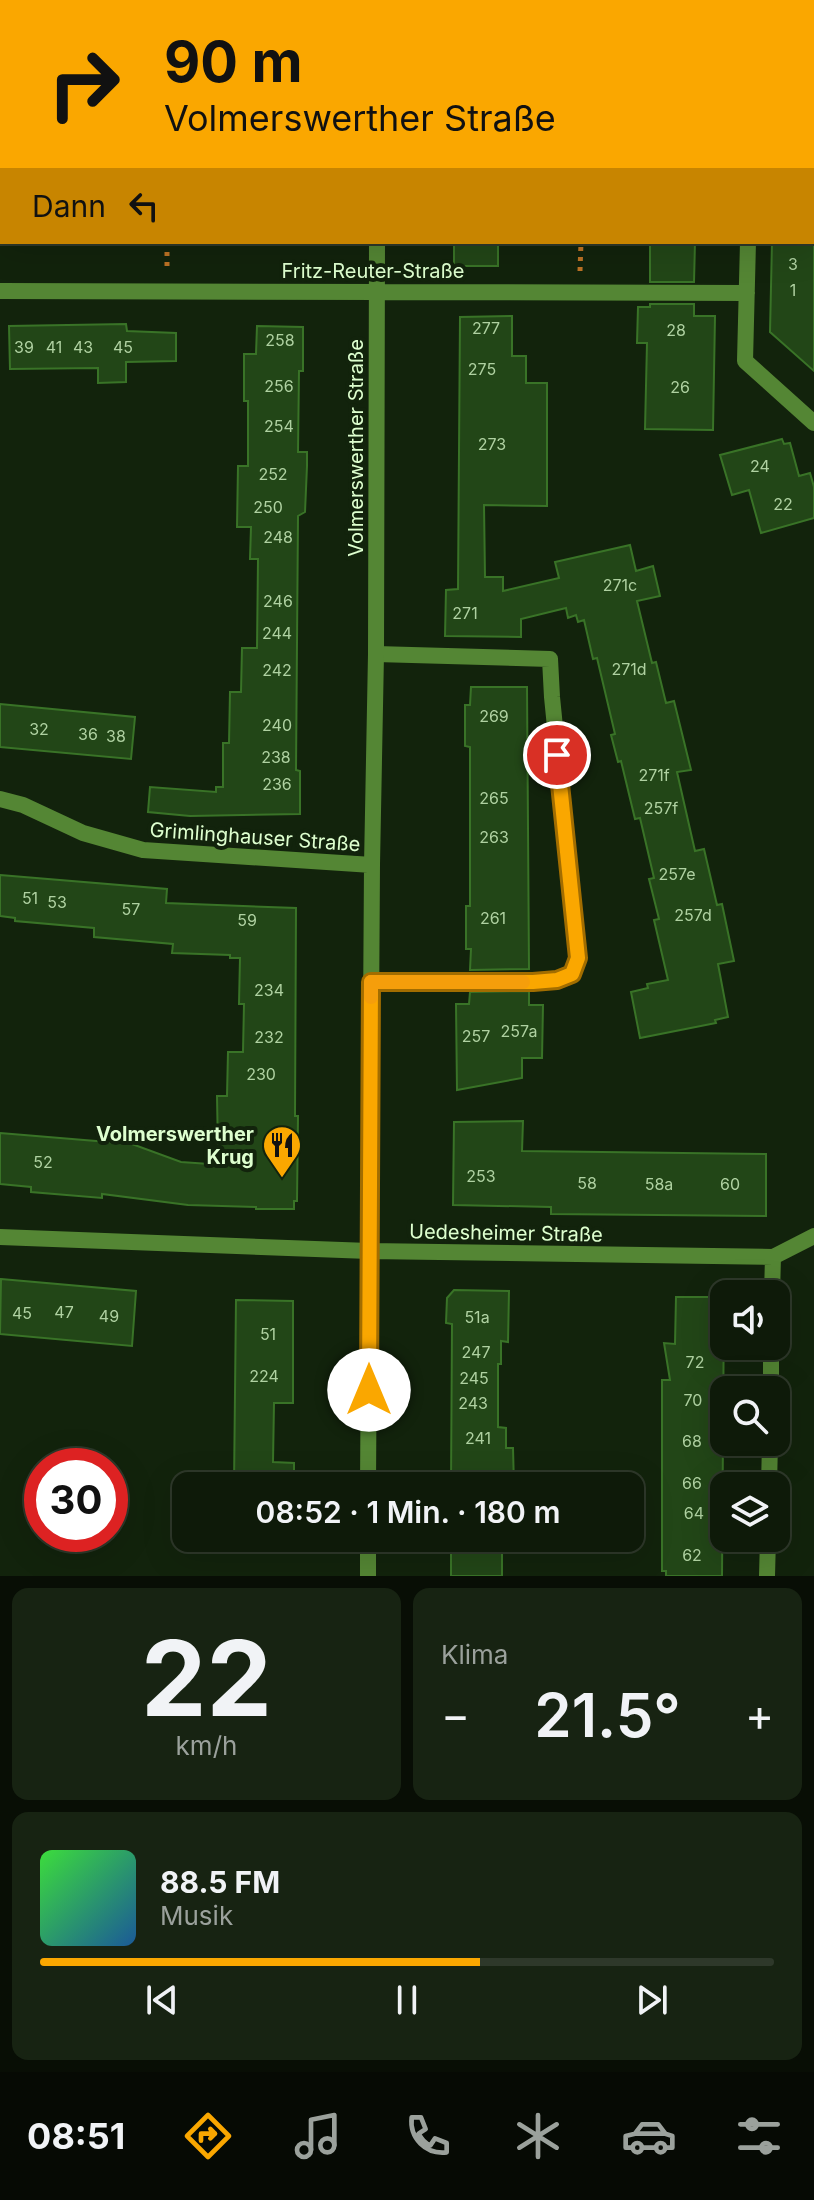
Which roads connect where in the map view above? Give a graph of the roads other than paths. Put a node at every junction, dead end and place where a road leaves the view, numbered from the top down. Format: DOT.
graph roads {
  1 [pos="377,244"];
  2 [pos="748,244"];
  3 [pos="0,291"];
  4 [pos="376,291"];
  5 [pos="747,293"];
  6 [pos="814,423"];
  7 [pos="376,654"];
  8 [pos="0,799"];
  9 [pos="372,865"];
  10 [pos="371,982"];
  11 [pos="814,1236"];
  12 [pos="0,1237"];
  13 [pos="369,1251"];
  14 [pos="773,1257"];
  15 [pos="772,1280"];
  16 [pos="368,1472"];
  17 [pos="368,1552"];
  18 [pos="768,1552"];
  19 [pos="368,1576"];
  20 [pos="767,1576"];
  1 -- 4 [label="street, Volmerswerther Straße"];
  2 -- 5 [label="street"];
  3 -- 4 [label="street, Fritz-Reuter-Straße"];
  4 -- 5 [label="street, Fritz-Reuter-Straße"];
  4 -- 7 [label="street, Volmerswerther Straße"];
  5 -- 6 [label="street"];
  7 -- 9 [label="street, Volmerswerther Straße"];
  7 -- 10 [label="street"];
  8 -- 9 [label="street, Grimlinghauser Straße"];
  9 -- 10 [label="street, Volmerswerther Straße"];
  10 -- 13 [label="street, Volmerswerther Straße"];
  11 -- 14 [label="street, Uedesheimer Straße"];
  12 -- 13 [label="street, Uedesheimer Straße"];
  13 -- 14 [label="street, Uedesheimer Straße"];
  13 -- 16 [label="street, Volmerswerther Straße"];
  14 -- 15 [label="street"];
  17 -- 19 [label="street"];
  18 -- 20 [label="street"];
}
